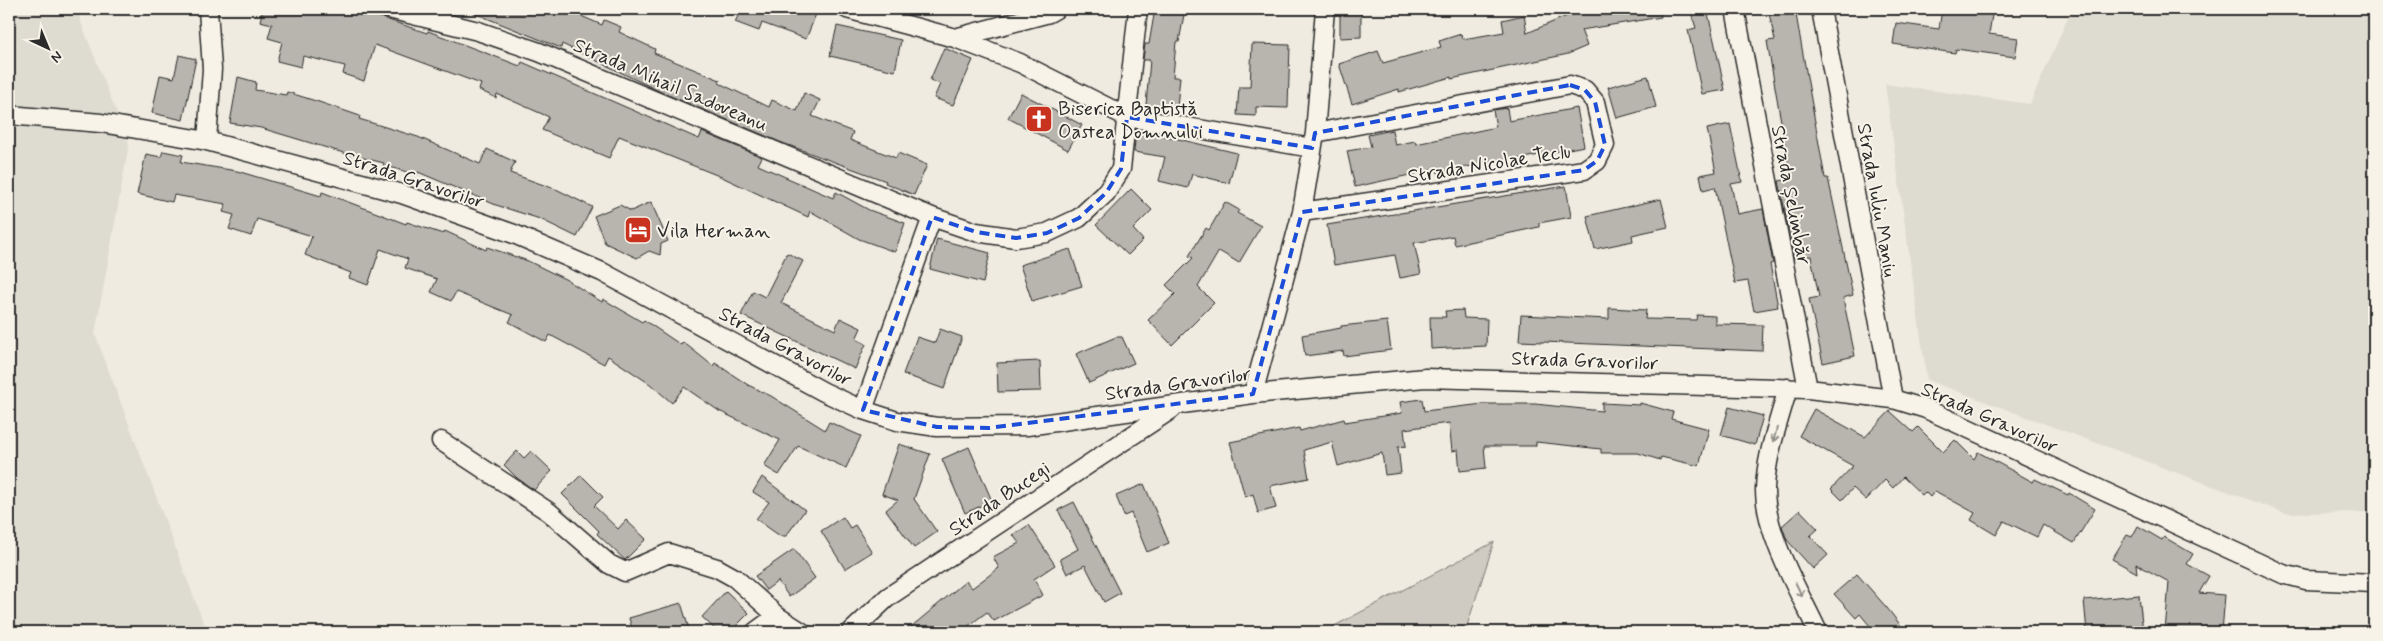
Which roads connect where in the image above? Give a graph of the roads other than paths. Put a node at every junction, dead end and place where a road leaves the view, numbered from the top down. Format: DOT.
graph roads {
  1 [pos="208,9"];
  2 [pos="388,9"];
  3 [pos="847,9"];
  4 [pos="1056,9"];
  5 [pos="1138,9"];
  6 [pos="1325,9"];
  7 [pos="1735,9"];
  8 [pos="1821,9"];
  9 [pos="955,38"];
  10 [pos="9,115"];
  11 [pos="1127,117"];
  12 [pos="1314,140"];
  13 [pos="207,141"];
  14 [pos="1302,212"];
  15 [pos="932,217"];
  16 [pos="1788,388"];
  17 [pos="1808,389"];
  18 [pos="1253,394"];
  19 [pos="1893,399"];
  20 [pos="1176,406"];
  21 [pos="863,410"];
  22 [pos="441,442"];
  23 [pos="2374,583"];
  24 [pos="778,616"];
  25 [pos="755,632"];
  26 [pos="802,632"];
  27 [pos="851,632"];
  28 [pos="1818,632"];
  1 -- 13 [label="street"];
  2 -- 15 [label="street, Strada Mihail Sadoveanu"];
  3 -- 9 [label="street"];
  4 -- 9 [label="street"];
  5 -- 11 [label="street, Strada Mihail Sadoveanu"];
  6 -- 12 [label="street"];
  7 -- 17 [label="street, Strada Șelimbăr"];
  8 -- 19 [label="street, Strada Iuliu Maniu"];
  9 -- 11 [label="street"];
  10 -- 13 [label="street, Strada Gravorilor"];
  11 -- 12 [label="street"];
  11 -- 15 [label="street, Strada Mihail Sadoveanu"];
  12 -- 14 [label="street"];
  12 -- 14 [label="street, Strada Nicolae Teclu"];
  13 -- 21 [label="street, Strada Gravorilor"];
  14 -- 18 [label="street"];
  15 -- 21 [label="street"];
  16 -- 17 [label="street, Strada Gravorilor"];
  16 -- 18 [label="street, Strada Gravorilor"];
  16 -- 28 [label="street, one-way"];
  17 -- 19 [label="street, Strada Gravorilor"];
  18 -- 20 [label="street, Strada Gravorilor"];
  19 -- 23 [label="street, Strada Gravorilor"];
  20 -- 21 [label="street, Strada Gravorilor"];
  20 -- 27 [label="street, Strada Bucegi"];
  22 -- 24 [label="street"];
  24 -- 25 [label="street"];
  24 -- 26 [label="street"];
}
